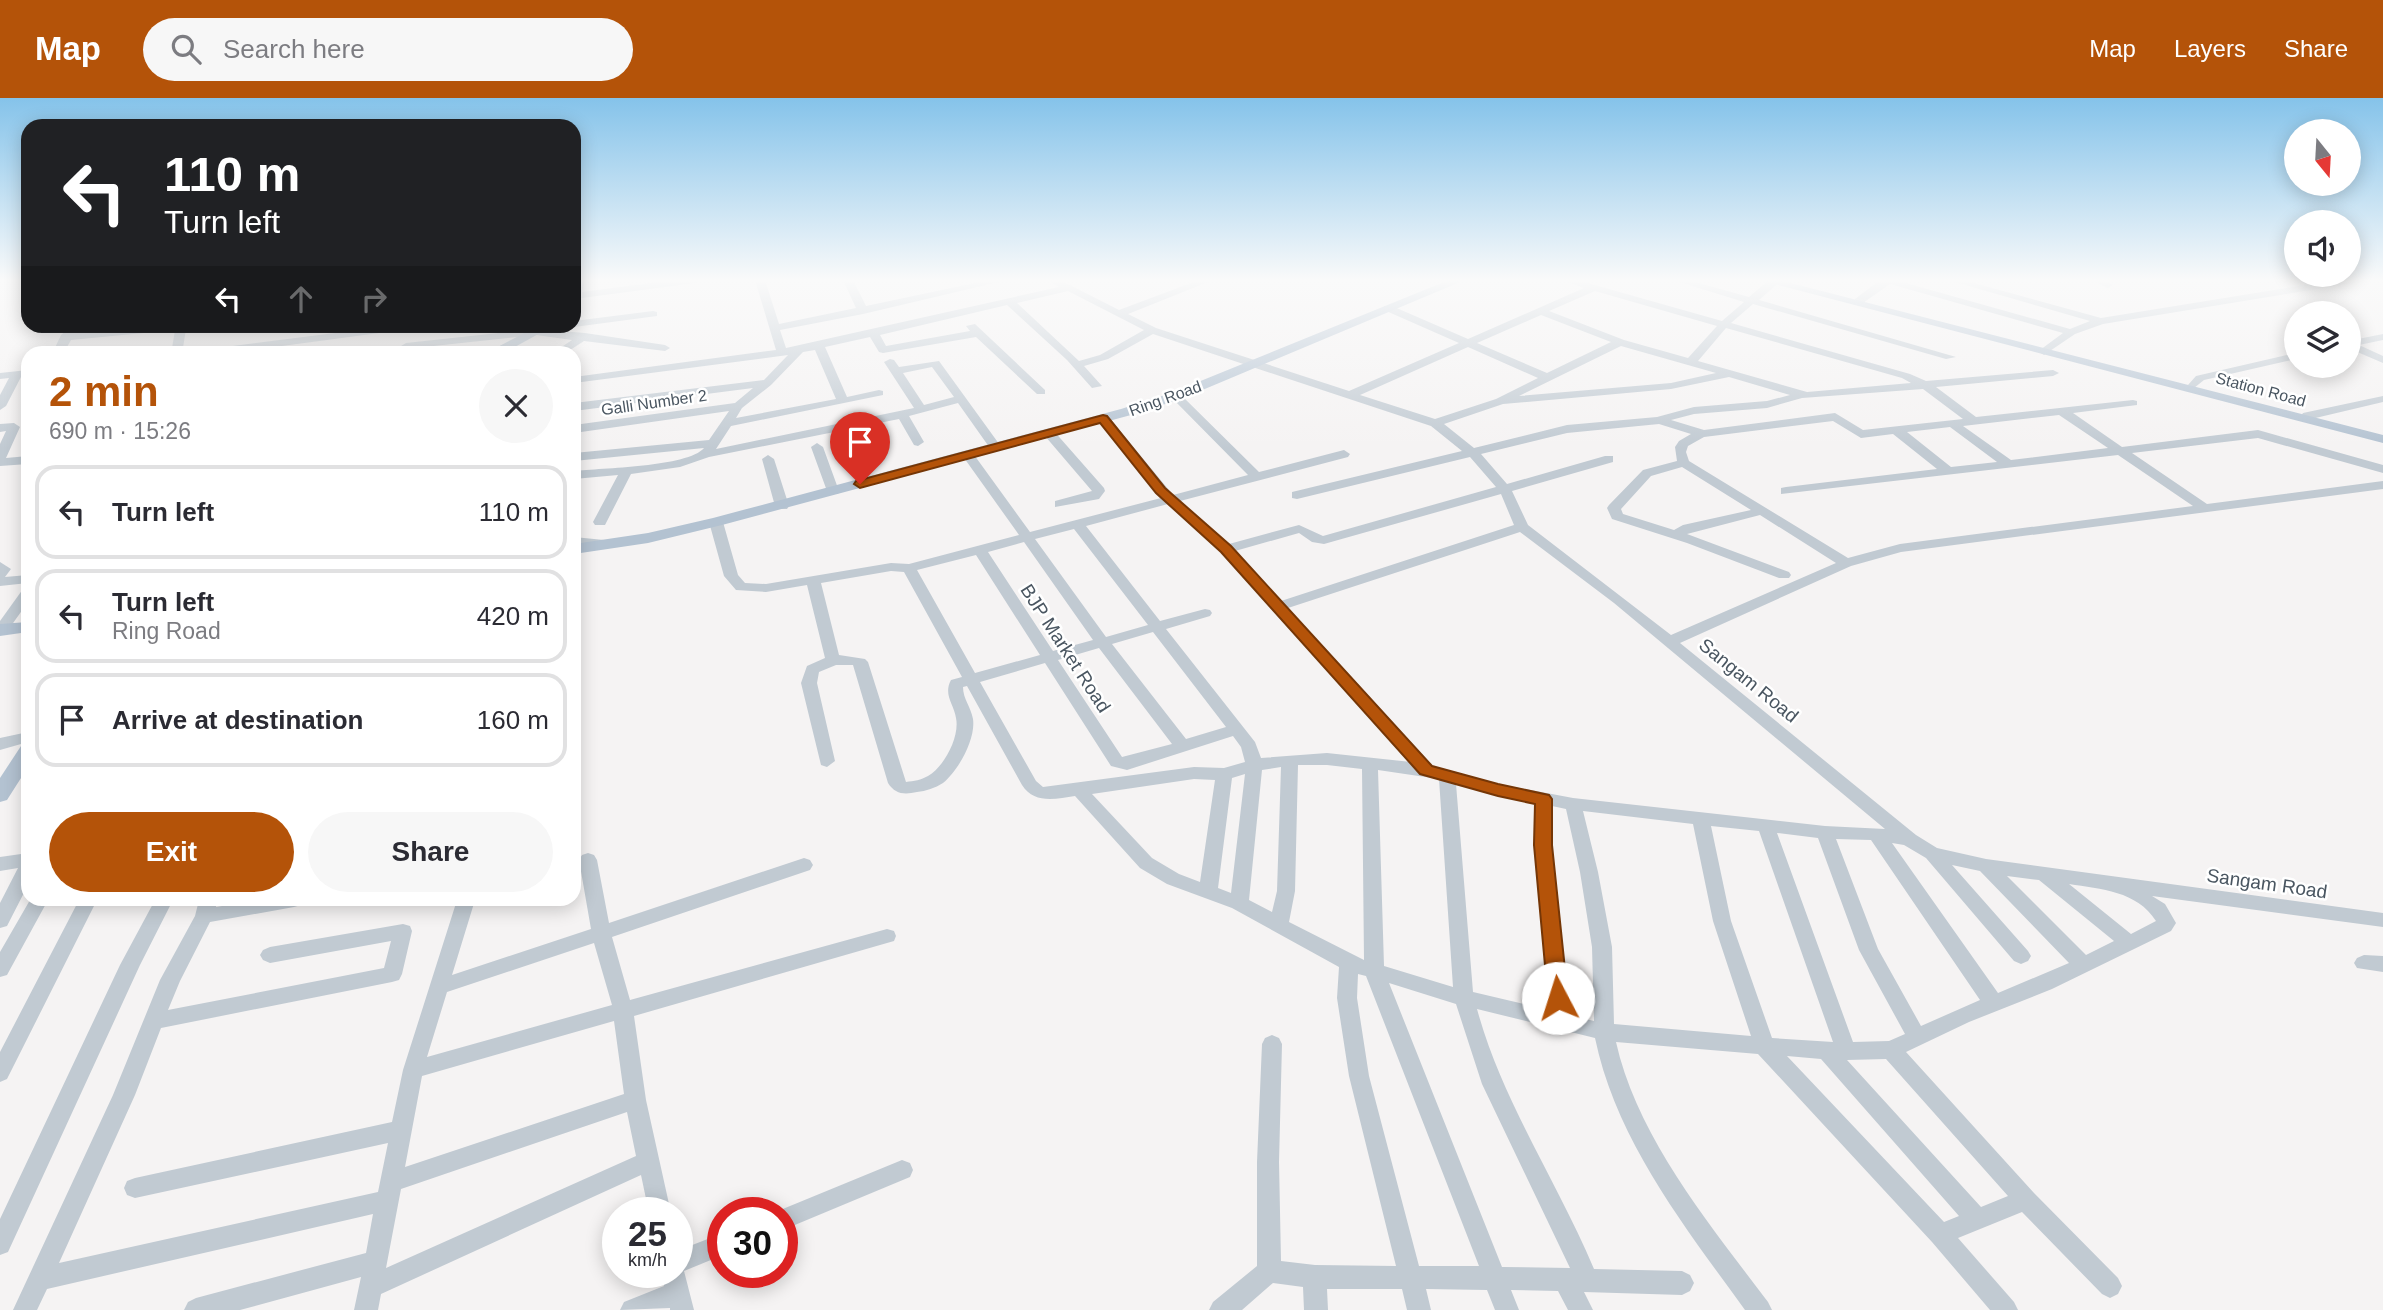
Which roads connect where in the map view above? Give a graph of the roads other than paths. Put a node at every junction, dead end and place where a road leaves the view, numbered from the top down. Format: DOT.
graph roads {
  1 [pos="65,337"];
  2 [pos="70,337"];
  3 [pos="322,337"];
  4 [pos="491,337"];
  5 [pos="526,337"];
  6 [pos="584,337"];
  7 [pos="589,337"];
  8 [pos="778,337"];
  9 [pos="862,337"];
  10 [pos="875,337"];
  11 [pos="959,337"];
  12 [pos="982,337"];
  13 [pos="1047,337"];
  14 [pos="1140,337"];
  15 [pos="1171,337"];
  16 [pos="1320,337"];
  17 [pos="1452,337"];
  18 [pos="1481,337"];
  19 [pos="1606,337"];
  20 [pos="1713,337"];
  21 [pos="1768,337"];
  22 [pos="1877,337"];
  23 [pos="1989,337"];
  24 [pos="1992,337"];
  25 [pos="2065,337"];
  26 [pos="2383,337"];
  27 [pos="1620,342"];
  28 [pos="2361,342"];
  29 [pos="1466,343"];
  30 [pos="61,346"];
  31 [pos="252,346"];
  32 [pos="439,346"];
  33 [pos="506,346"];
  34 [pos="569,346"];
  35 [pos="819,346"];
  36 [pos="665,348"];
  37 [pos="799,350"];
  38 [pos="2361,350"];
  39 [pos="883,351"];
  40 [pos="2046,351"];
  41 [pos="782,353"];
  42 [pos="1950,357"];
  43 [pos="2284,359"];
  44 [pos="2383,360"];
  45 [pos="1690,363"];
  46 [pos="1077,365"];
  47 [pos="1252,365"];
  48 [pos="895,371"];
  49 [pos="21,373"];
  50 [pos="2053,373"];
  51 [pos="1728,374"];
  52 [pos="0,376"];
  53 [pos="21,376"];
  54 [pos="1546,377"];
  55 [pos="581,379"];
  56 [pos="767,383"];
  57 [pos="1096,386"];
  58 [pos="1927,386"];
  59 [pos="2194,386"];
  60 [pos="1041,392"];
  61 [pos="879,393"];
  62 [pos="1803,395"];
  63 [pos="1176,396"];
  64 [pos="1347,396"];
  65 [pos="961,399"];
  66 [pos="2383,399"];
  67 [pos="843,401"];
  68 [pos="1500,401"];
  69 [pos="2133,403"];
  70 [pos="0,406"];
  71 [pos="581,406"];
  72 [pos="738,407"];
  73 [pos="921,410"];
  74 [pos="2060,410"];
  75 [pos="903,416"];
  76 [pos="2307,416"];
  77 [pos="1835,417"];
  78 [pos="1103,418"];
  79 [pos="1660,419"];
  80 [pos="1972,420"];
  81 [pos="1950,422"];
  82 [pos="726,423"];
  83 [pos="1435,423"];
  84 [pos="0,428"];
  85 [pos="581,428"];
  86 [pos="1896,430"];
  87 [pos="1049,433"];
  88 [pos="1703,433"];
  89 [pos="2383,437"];
  90 [pos="918,442"];
  91 [pos="817,447"];
  92 [pos="710,448"];
  93 [pos="996,448"];
  94 [pos="2120,450"];
  95 [pos="1344,454"];
  96 [pos="1474,454"];
  97 [pos="968,455"];
  98 [pos="581,457"];
  99 [pos="768,459"];
  100 [pos="1609,459"];
  101 [pos="21,461"];
  102 [pos="1,462"];
  103 [pos="1684,463"];
  104 [pos="2008,464"];
  105 [pos="627,469"];
  106 [pos="2383,470"];
  107 [pos="1949,472"];
  108 [pos="581,475"];
  109 [pos="1257,477"];
  110 [pos="2383,485"];
  111 [pos="1505,489"];
  112 [pos="834,491"];
  113 [pos="1786,491"];
  114 [pos="1297,495"];
  115 [pos="1173,501"];
  116 [pos="1060,504"];
  117 [pos="782,506"];
  118 [pos="2206,509"];
  119 [pos="1762,511"];
  120 [pos="600,522"];
  121 [pos="716,522"];
  122 [pos="1078,525"];
  123 [pos="1522,527"];
  124 [pos="1675,535"];
  125 [pos="1025,537"];
  126 [pos="581,542"];
  127 [pos="604,544"];
  128 [pos="581,548"];
  129 [pos="979,549"];
  130 [pos="1226,549"];
  131 [pos="1846,563"];
  132 [pos="0,566"];
  133 [pos="909,568"];
  134 [pos="0,575"];
  135 [pos="1784,575"];
  136 [pos="21,580"];
  137 [pos="813,580"];
  138 [pos="0,582"];
  139 [pos="21,602"];
  140 [pos="1279,606"];
  141 [pos="1205,613"];
  142 [pos="21,627"];
  143 [pos="1156,627"];
  144 [pos="1,630"];
  145 [pos="1102,642"];
  146 [pos="1669,642"];
  147 [pos="1050,657"];
  148 [pos="833,661"];
  149 [pos="970,679"];
  150 [pos="1236,729"];
  151 [pos="21,739"];
  152 [pos="0,744"];
  153 [pos="1182,746"];
  154 [pos="1290,760"];
  155 [pos="827,761"];
  156 [pos="21,762"];
  157 [pos="1254,765"];
  158 [pos="1370,765"];
  159 [pos="1426,770"];
  160 [pos="1224,775"];
  161 [pos="1447,776"];
  162 [pos="1078,789"];
  163 [pos="0,795"];
  164 [pos="1543,799"];
  165 [pos="1573,804"];
  166 [pos="1700,817"];
  167 [pos="1766,826"];
  168 [pos="1825,832"];
  169 [pos="1876,834"];
  170 [pos="1910,840"];
  171 [pos="1932,853"];
  172 [pos="588,860"];
  173 [pos="21,861"];
  174 [pos="0,864"];
  175 [pos="804,865"];
  176 [pos="1986,866"];
  177 [pos="2043,874"];
  178 [pos="21,880"];
  179 [pos="2123,885"];
  180 [pos="1208,893"];
  181 [pos="1239,903"];
  182 [pos="37,906"];
  183 [pos="85,906"];
  184 [pos="161,906"];
  185 [pos="228,906"];
  186 [pos="464,906"];
  187 [pos="206,908"];
  188 [pos="2383,920"];
  189 [pos="0,921"];
  190 [pos="1279,926"];
  191 [pos="601,933"];
  192 [pos="887,936"];
  193 [pos="2129,943"];
  194 [pos="270,955"];
  195 [pos="2021,956"];
  196 [pos="1349,963"];
  197 [pos="2083,964"];
  198 [pos="0,969"];
  199 [pos="1374,971"];
  200 [pos="439,987"];
  201 [pos="1464,998"];
  202 [pos="1994,1004"];
  203 [pos="623,1010"];
  204 [pos="154,1021"];
  205 [pos="1560,1021"];
  206 [pos="1604,1032"];
  207 [pos="1917,1037"];
  208 [pos="1272,1044"];
  209 [pos="1765,1046"];
  210 [pos="1891,1050"];
  211 [pos="1836,1051"];
  212 [pos="412,1070"];
  213 [pos="0,1073"];
  214 [pos="635,1100"];
  215 [pos="402,1130"];
  216 [pos="648,1161"];
  217 [pos="902,1170"];
  218 [pos="135,1188"];
  219 [pos="390,1191"];
  220 [pos="656,1197"];
  221 [pos="2026,1200"];
  222 [pos="798,1212"];
  223 [pos="1978,1220"];
  224 [pos="1940,1234"];
  225 [pos="0,1244"];
  226 [pos="375,1262"];
  227 [pos="1269,1271"];
  228 [pos="1315,1277"];
  229 [pos="1412,1278"];
  230 [pos="1497,1278"];
  231 [pos="39,1279"];
  232 [pos="1576,1281"];
  233 [pos="1682,1283"];
  234 [pos="2110,1286"];
  235 [pos="370,1287"];
  236 [pos="678,1292"];
  237 [pos="25,1310"];
  238 [pos="196,1310"];
  239 [pos="366,1310"];
  240 [pos="632,1310"];
  241 [pos="1221,1310"];
  242 [pos="1316,1310"];
  243 [pos="1419,1310"];
  244 [pos="1507,1310"];
  245 [pos="1581,1310"];
  246 [pos="1760,1310"];
  247 [pos="2006,1310"];
  1 -- 2 [label="street"];
  1 -- 30 [label="street"];
  3 -- 31 [label="street"];
  4 -- 32 [label="street"];
  5 -- 33 [label="main road"];
  6 -- 34 [label="street"];
  7 -- 36 [label="street"];
  8 -- 41 [label="street"];
  9 -- 35 [label="street"];
  10 -- 39 [label="street"];
  11 -- 39 [label="street"];
  12 -- 60 [label="street"];
  13 -- 46 [label="street"];
  14 -- 46 [label="street"];
  15 -- 47 [label="street, Sangam Road"];
  16 -- 47 [label="main road, Ring Road"];
  17 -- 29 [label="street"];
  18 -- 29 [label="street"];
  19 -- 27 [label="street"];
  20 -- 45 [label="street"];
  21 -- 58 [label="street"];
  22 -- 42 [label="street"];
  23 -- 40 [label="main road, Station Road"];
  24 -- 40 [label="main road, Station Road"];
  25 -- 40 [label="street"];
  26 -- 28 [label="street"];
  27 -- 45 [label="street"];
  27 -- 54 [label="street"];
  29 -- 54 [label="street"];
  29 -- 64 [label="street"];
  35 -- 37 [label="street"];
  35 -- 67 [label="street"];
  37 -- 41 [label="street"];
  37 -- 56 [label="street"];
  38 -- 44 [label="street"];
  39 -- 48 [label="street"];
  40 -- 59 [label="main road, Station Road"];
  40 -- 89 [label="main road, Station Road"];
  41 -- 55 [label="street"];
  43 -- 59 [label="street"];
  45 -- 51 [label="street"];
  46 -- 57 [label="street"];
  47 -- 63 [label="main road, Ring Road"];
  47 -- 64 [label="street, Sangam Road"];
  48 -- 65 [label="street"];
  48 -- 73 [label="street"];
  49 -- 52 [label="street"];
  50 -- 58 [label="street"];
  51 -- 62 [label="street"];
  51 -- 68 [label="street"];
  53 -- 70 [label="street"];
  54 -- 68 [label="street"];
  56 -- 71 [label="street"];
  56 -- 72 [label="street"];
  58 -- 62 [label="street"];
  58 -- 80 [label="street"];
  59 -- 76 [label="main road, Station Road"];
  61 -- 67 [label="street"];
  62 -- 77 [label="street"];
  62 -- 79 [label="street"];
  63 -- 78 [label="main road, Ring Road"];
  63 -- 109 [label="street"];
  64 -- 83 [label="street, Sangam Road"];
  65 -- 73 [label="street"];
  65 -- 93 [label="street"];
  66 -- 76 [label="street"];
  67 -- 82 [label="street"];
  68 -- 83 [label="street"];
  69 -- 74 [label="street"];
  72 -- 82 [label="street"];
  72 -- 85 [label="street, Galli Number 2"];
  73 -- 75 [label="street"];
  74 -- 80 [label="street"];
  74 -- 94 [label="street"];
  75 -- 90 [label="street"];
  75 -- 92 [label="street"];
  76 -- 89 [label="main road, Station Road"];
  77 -- 86 [label="street"];
  77 -- 88 [label="street"];
  78 -- 87 [label="main road, Ring Road"];
  78 -- 115 [label="street"];
  79 -- 88 [label="street"];
  79 -- 96 [label="street"];
  80 -- 81 [label="street"];
  81 -- 86 [label="street"];
  81 -- 104 [label="street"];
  82 -- 92 [label="street"];
  83 -- 96 [label="street, Sangam Road"];
  84 -- 102 [label="street"];
  86 -- 107 [label="street"];
  87 -- 93 [label="main road, Ring Road"];
  87 -- 116 [label="street"];
  88 -- 103 [label="street"];
  91 -- 112 [label="street"];
  92 -- 98 [label="street"];
  92 -- 105 [label="street"];
  93 -- 97 [label="main road, Ring Road"];
  94 -- 104 [label="street"];
  94 -- 106 [label="street"];
  94 -- 118 [label="street"];
  95 -- 109 [label="street"];
  96 -- 111 [label="street, Sangam Road"];
  96 -- 114 [label="street"];
  97 -- 112 [label="main road, Ring Road"];
  97 -- 125 [label="street"];
  99 -- 117 [label="street"];
  100 -- 111 [label="street"];
  101 -- 102 [label="street"];
  103 -- 119 [label="street"];
  103 -- 124 [label="street"];
  104 -- 107 [label="street"];
  105 -- 108 [label="street"];
  105 -- 120 [label="street"];
  107 -- 113 [label="street"];
  109 -- 115 [label="street"];
  110 -- 118 [label="street"];
  111 -- 123 [label="street, Sangam Road"];
  111 -- 130 [label="street"];
  112 -- 117 [label="main road, Ring Road"];
  115 -- 122 [label="street"];
  115 -- 130 [label="street"];
  117 -- 121 [label="main road, Ring Road"];
  118 -- 131 [label="street"];
  119 -- 124 [label="street"];
  119 -- 131 [label="street"];
  121 -- 127 [label="main road, Ring Road"];
  121 -- 137 [label="street"];
  122 -- 125 [label="street"];
  122 -- 143 [label="street"];
  123 -- 140 [label="street"];
  123 -- 146 [label="street, Sangam Road"];
  124 -- 135 [label="street"];
  125 -- 129 [label="street"];
  125 -- 145 [label="street"];
  126 -- 127 [label="street"];
  127 -- 128 [label="main road, Ring Road"];
  129 -- 133 [label="street"];
  129 -- 147 [label="street, BJP Market Road"];
  130 -- 140 [label="street"];
  131 -- 146 [label="street"];
  132 -- 134 [label="street"];
  133 -- 137 [label="street"];
  133 -- 149 [label="street"];
  136 -- 138 [label="street"];
  137 -- 148 [label="street"];
  139 -- 144 [label="street"];
  140 -- 159 [label="street"];
  141 -- 143 [label="street"];
  142 -- 144 [label="main road"];
  143 -- 145 [label="street"];
  143 -- 150 [label="street"];
  145 -- 147 [label="street"];
  145 -- 153 [label="street"];
  146 -- 170 [label="street, Sangam Road"];
  147 -- 149 [label="street"];
  147 -- 153 [label="street, BJP Market Road"];
  148 -- 149 [label="street"];
  148 -- 155 [label="street"];
  149 -- 162 [label="street"];
  150 -- 153 [label="street"];
  150 -- 157 [label="street"];
  151 -- 152 [label="street"];
  154 -- 157 [label="street"];
  154 -- 158 [label="street"];
  154 -- 190 [label="street"];
  156 -- 163 [label="main road"];
  157 -- 160 [label="street"];
  157 -- 181 [label="street"];
  158 -- 159 [label="street"];
  158 -- 199 [label="street"];
  159 -- 161 [label="street"];
  160 -- 162 [label="street"];
  160 -- 180 [label="street"];
  161 -- 164 [label="street"];
  161 -- 201 [label="street"];
  162 -- 180 [label="street"];
  164 -- 165 [label="street"];
  164 -- 205 [label="street"];
  165 -- 166 [label="street"];
  165 -- 206 [label="street"];
  166 -- 167 [label="street"];
  166 -- 209 [label="street"];
  167 -- 168 [label="street"];
  167 -- 211 [label="street"];
  168 -- 169 [label="street"];
  168 -- 207 [label="street"];
  169 -- 170 [label="street"];
  169 -- 202 [label="street"];
  170 -- 171 [label="street, Sangam Road"];
  171 -- 176 [label="street, Sangam Road"];
  171 -- 195 [label="street"];
  172 -- 191 [label="street"];
  173 -- 174 [label="street"];
  175 -- 191 [label="street"];
  176 -- 177 [label="street, Sangam Road"];
  176 -- 197 [label="street"];
  177 -- 179 [label="street, Sangam Road"];
  177 -- 193 [label="street"];
  178 -- 189 [label="street"];
  179 -- 188 [label="street, Sangam Road"];
  179 -- 193 [label="street"];
  180 -- 181 [label="street"];
  181 -- 190 [label="street"];
  182 -- 198 [label="street"];
  183 -- 213 [label="street"];
  184 -- 225 [label="street"];
  185 -- 187 [label="street"];
  186 -- 200 [label="street"];
  187 -- 204 [label="street"];
  190 -- 196 [label="street"];
  191 -- 200 [label="street"];
  191 -- 203 [label="street"];
  192 -- 203 [label="street"];
  193 -- 197 [label="street"];
  194 -- 204 [label="street"];
  196 -- 199 [label="street"];
  196 -- 229 [label="street"];
  197 -- 202 [label="street"];
  199 -- 201 [label="street"];
  199 -- 230 [label="street"];
  200 -- 212 [label="street"];
  201 -- 205 [label="street"];
  201 -- 232 [label="street"];
  202 -- 207 [label="street"];
  203 -- 212 [label="street"];
  203 -- 214 [label="street"];
  204 -- 231 [label="street"];
  205 -- 206 [label="street"];
  206 -- 209 [label="street"];
  206 -- 246 [label="street"];
  207 -- 210 [label="street"];
  208 -- 227 [label="street"];
  209 -- 211 [label="street"];
  209 -- 224 [label="street"];
  210 -- 211 [label="street"];
  210 -- 221 [label="street"];
  211 -- 223 [label="street"];
  212 -- 215 [label="street"];
  214 -- 216 [label="street"];
  214 -- 219 [label="street"];
  215 -- 218 [label="street"];
  215 -- 219 [label="street"];
  216 -- 220 [label="street"];
  216 -- 235 [label="street"];
  217 -- 222 [label="street"];
  219 -- 226 [label="street"];
  219 -- 231 [label="street"];
  221 -- 223 [label="street"];
  221 -- 234 [label="street"];
  223 -- 224 [label="street"];
  224 -- 247 [label="street"];
  226 -- 235 [label="street"];
  226 -- 238 [label="street"];
  227 -- 228 [label="street"];
  227 -- 241 [label="street"];
  228 -- 229 [label="street"];
  228 -- 242 [label="street"];
  229 -- 230 [label="street"];
  229 -- 243 [label="street"];
  230 -- 232 [label="street"];
  230 -- 244 [label="street"];
  231 -- 237 [label="street"];
  232 -- 233 [label="street"];
  232 -- 245 [label="street"];
  235 -- 239 [label="street"];
  236 -- 240 [label="street"];
}
